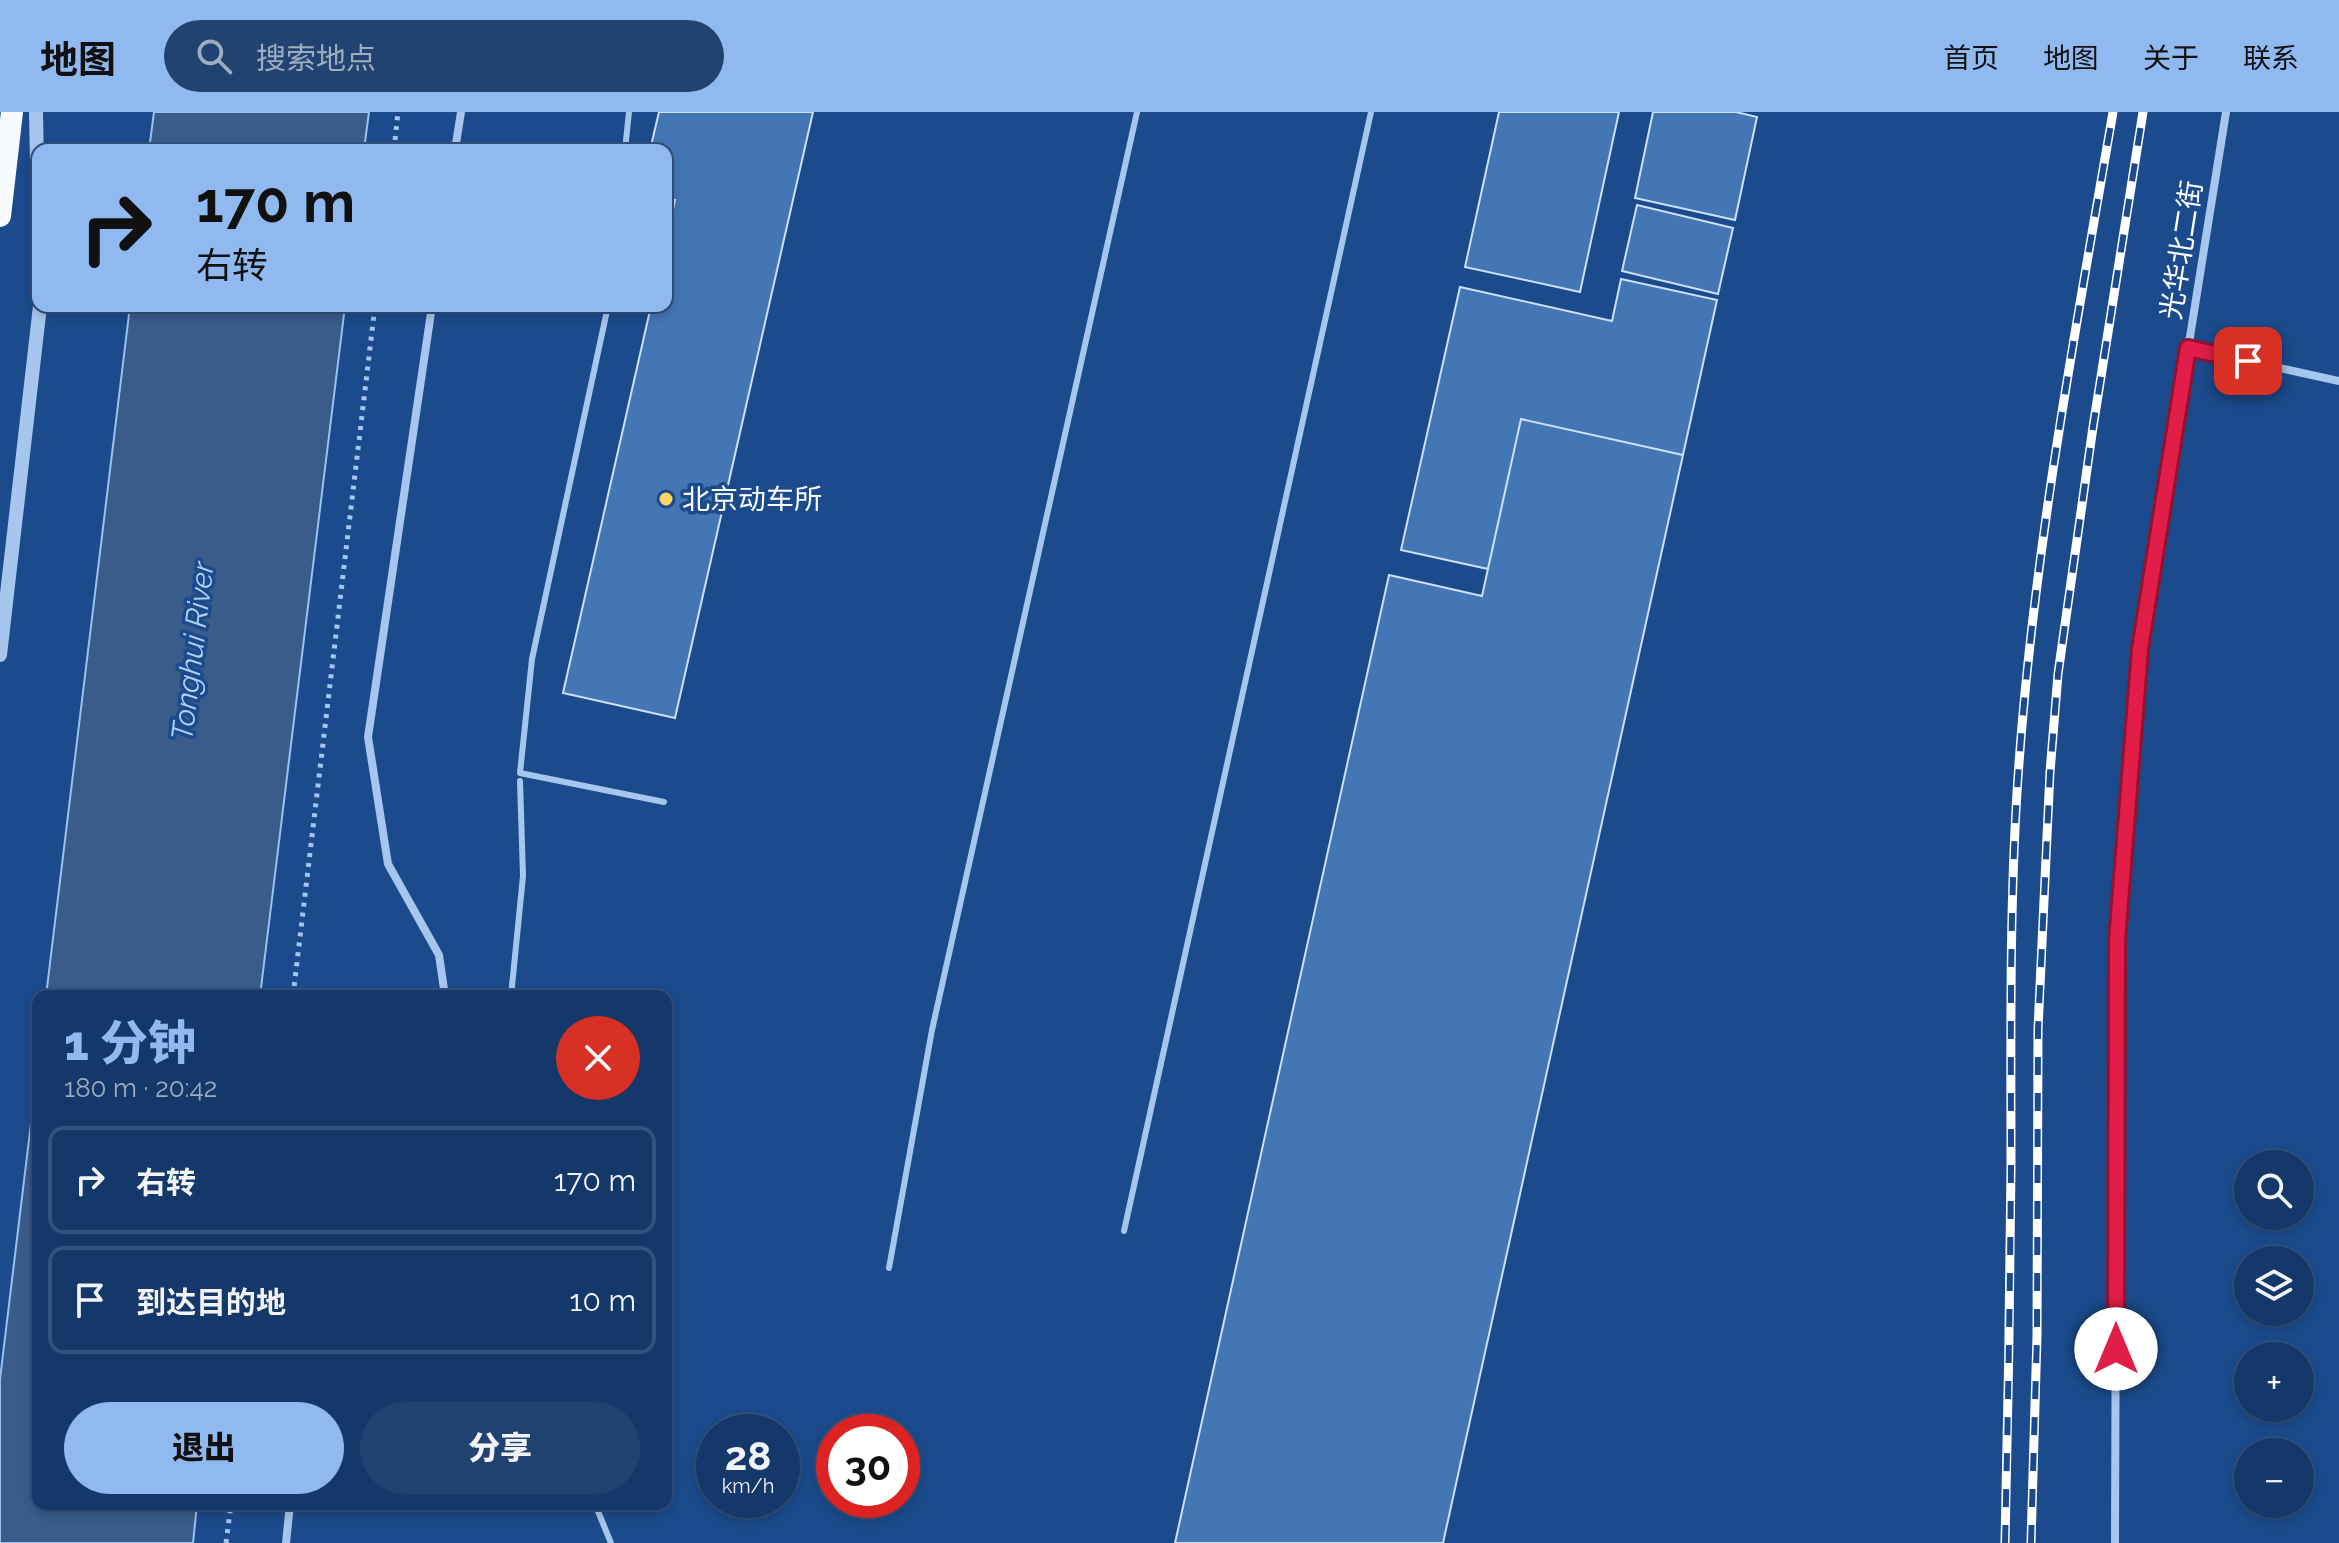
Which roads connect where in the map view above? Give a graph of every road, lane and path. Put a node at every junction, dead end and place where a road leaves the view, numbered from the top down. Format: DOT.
graph roads {
  1 [pos="12,112"];
  2 [pos="36,112"];
  3 [pos="398,112"];
  4 [pos="461,112"];
  5 [pos="629,112"];
  6 [pos="1137,112"];
  7 [pos="1371,112"];
  8 [pos="2226,112"];
  9 [pos="37,144"];
  10 [pos="395,144"];
  11 [pos="456,144"];
  12 [pos="626,144"];
  13 [pos="0,216"];
  14 [pos="39,312"];
  15 [pos="374,312"];
  16 [pos="431,312"];
  17 [pos="607,312"];
  18 [pos="2188,348"];
  19 [pos="2339,381"];
  20 [pos="0,655"];
  21 [pos="520,781"];
  22 [pos="664,802"];
  23 [pos="294,990"];
  24 [pos="444,990"];
  25 [pos="512,990"];
  26 [pos="1124,1231"];
  27 [pos="889,1268"];
  28 [pos="230,1510"];
  29 [pos="289,1510"];
  30 [pos="597,1510"];
  31 [pos="226,1543"];
  32 [pos="286,1543"];
  33 [pos="611,1543"];
  34 [pos="2115,1543"];
  1 -- 13 [label="highway"];
  2 -- 9 [label="street"];
  3 -- 10 [label="path"];
  4 -- 11 [label="street"];
  5 -- 12 [label="lane"];
  6 -- 27 [label="lane"];
  7 -- 26 [label="lane"];
  8 -- 18 [label="street, 光华北二街"];
  14 -- 20 [label="street"];
  15 -- 23 [label="path"];
  16 -- 24 [label="street"];
  17 -- 22 [label="lane"];
  18 -- 19 [label="street"];
  18 -- 34 [label="street, 光华北二街"];
  21 -- 25 [label="lane"];
  28 -- 31 [label="path"];
  29 -- 32 [label="street"];
  30 -- 33 [label="lane"];
}
